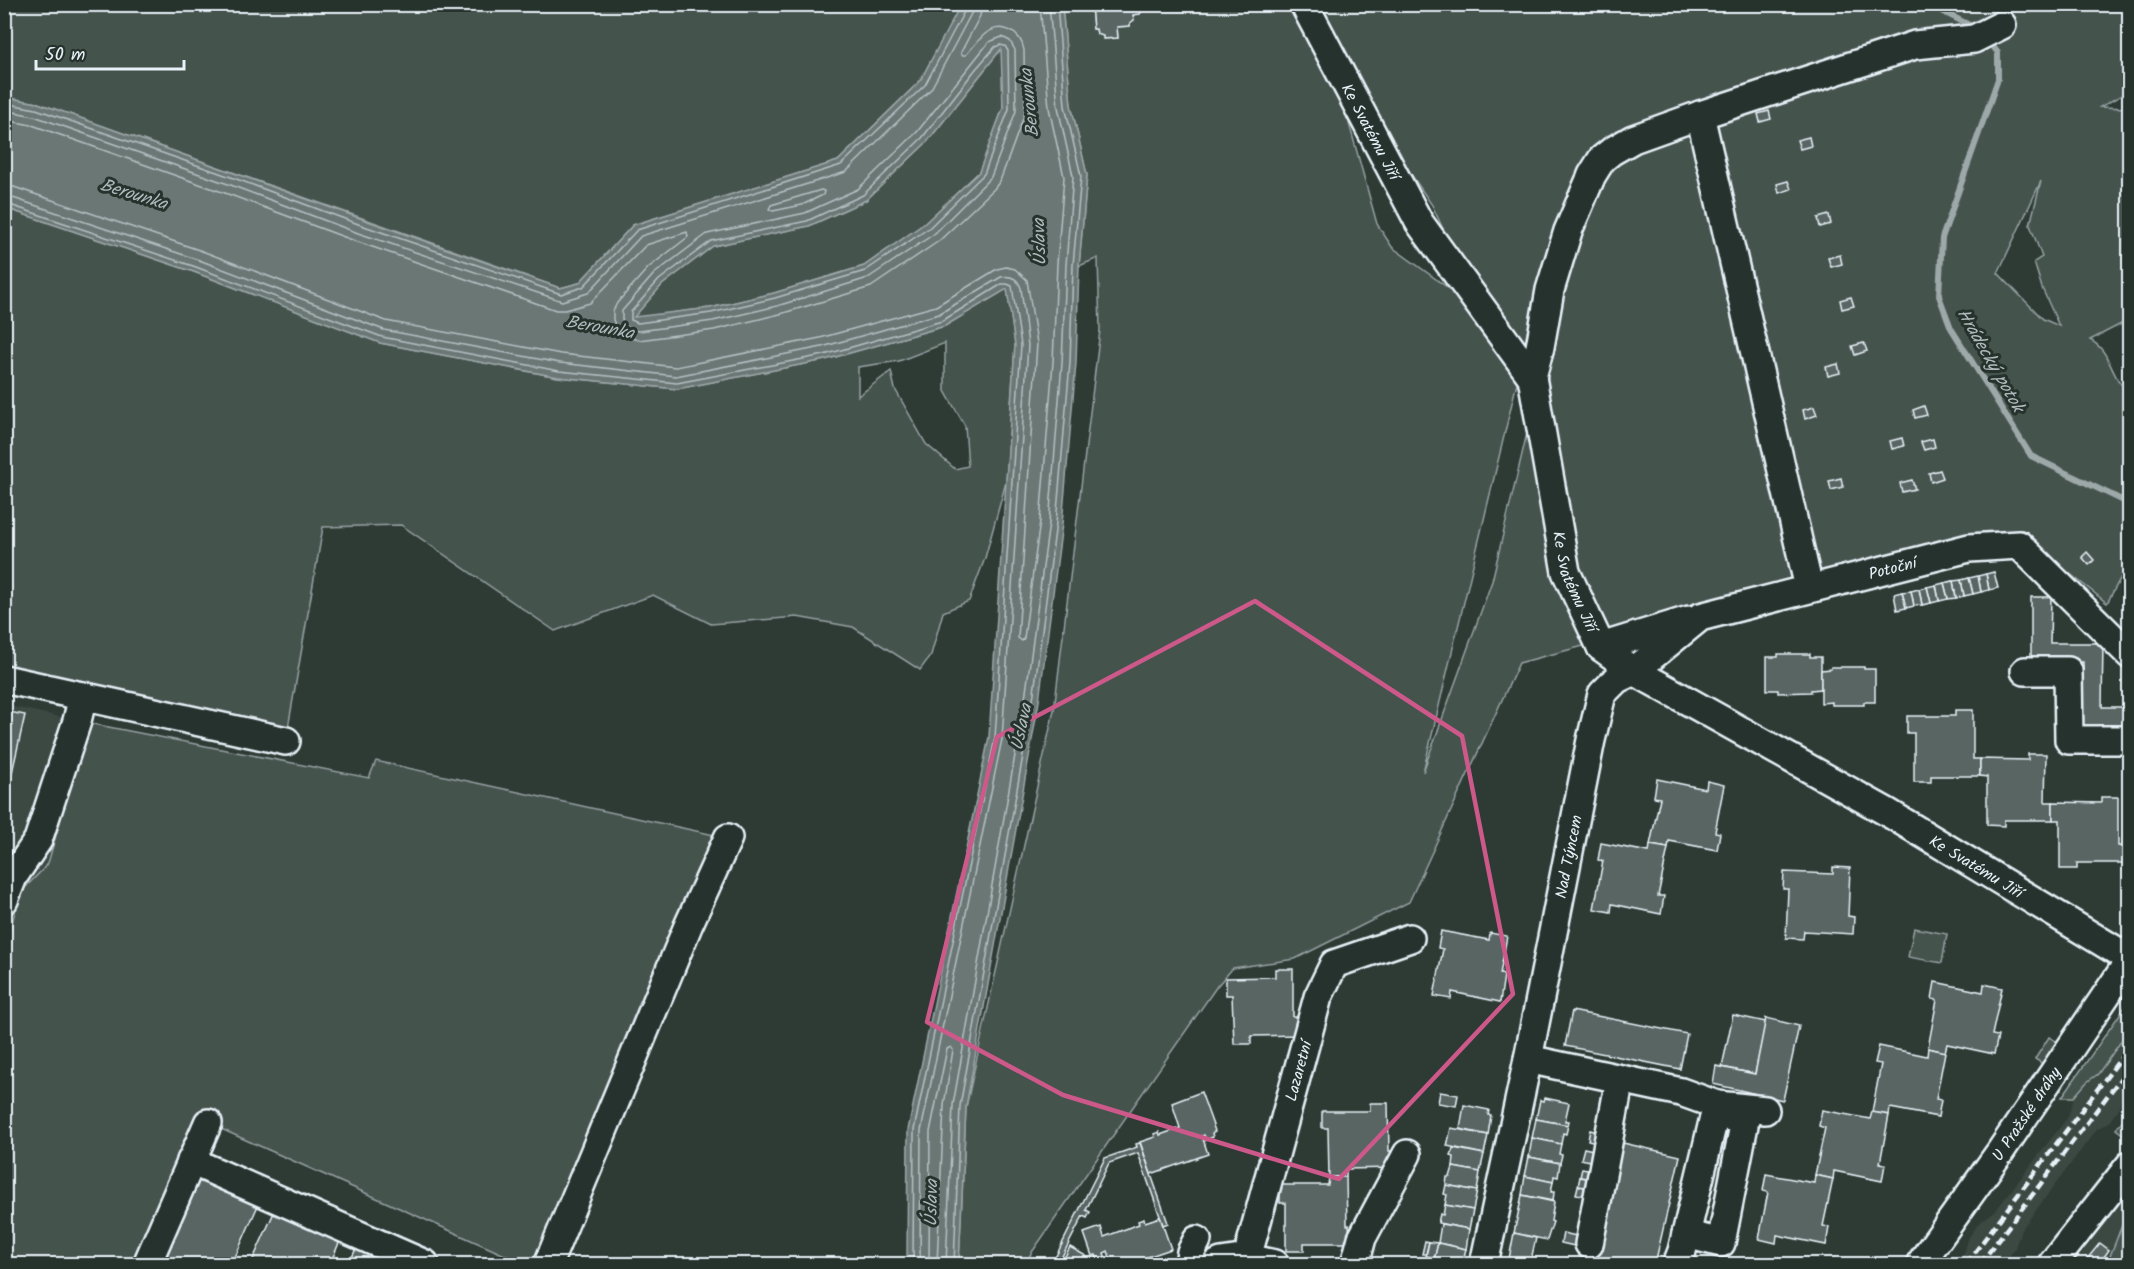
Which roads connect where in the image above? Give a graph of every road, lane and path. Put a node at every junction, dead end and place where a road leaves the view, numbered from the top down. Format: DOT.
graph roads {
  1 [pos="1304,4"];
  2 [pos="2002,26"];
  3 [pos="1700,115"];
  4 [pos="1532,377"];
  5 [pos="1809,588"];
  6 [pos="1700,617"];
  7 [pos="1601,647"];
  8 [pos="2130,654"];
  9 [pos="1634,671"];
  10 [pos="2025,671"];
  11 [pos="4,679"];
  12 [pos="83,696"];
  13 [pos="2130,740"];
  14 [pos="286,741"];
  15 [pos="728,838"];
  16 [pos="4,900"];
  17 [pos="1410,938"];
  18 [pos="2130,960"];
  19 [pos="1528,1059"];
  20 [pos="1620,1079"];
  21 [pos="1716,1110"];
  22 [pos="1765,1110"];
  23 [pos="208,1123"];
  24 [pos="1407,1154"];
  25 [pos="191,1161"];
  26 [pos="2130,1165"];
  27 [pos="1686,1234"];
  28 [pos="1589,1244"];
  29 [pos="1247,1258"];
  30 [pos="147,1264"];
  31 [pos="424,1264"];
  32 [pos="548,1264"];
  33 [pos="1217,1264"];
  34 [pos="1275,1264"];
  35 [pos="1355,1264"];
  36 [pos="1484,1264"];
  37 [pos="1677,1264"];
  38 [pos="1920,1264"];
  39 [pos="2052,1264"];
  1 -- 4 [label="street, Ke Svatému Jiří"];
  2 -- 3 [label="street"];
  3 -- 4 [label="street"];
  3 -- 5 [label="street"];
  4 -- 7 [label="street, Ke Svatému Jiří"];
  5 -- 6 [label="street, Potoční"];
  5 -- 8 [label="street, Potoční"];
  6 -- 7 [label="street"];
  6 -- 9 [label="street, Potoční"];
  7 -- 9 [label="street, Ke Svatému Jiří"];
  9 -- 18 [label="street, Ke Svatému Jiří"];
  9 -- 19 [label="street, Nad Týncem"];
  10 -- 13 [label="street"];
  11 -- 12 [label="street"];
  12 -- 14 [label="street"];
  12 -- 16 [label="street"];
  15 -- 32 [label="street"];
  17 -- 29 [label="street, Lazaretní"];
  18 -- 38 [label="street, U Pražské dráhy"];
  19 -- 20 [label="street"];
  19 -- 36 [label="street, Nad Týncem"];
  20 -- 21 [label="street"];
  20 -- 28 [label="street"];
  21 -- 22 [label="street"];
  21 -- 27 [label="street"];
  21 -- 27 [label="street"];
  23 -- 25 [label="street"];
  24 -- 35 [label="street"];
  25 -- 30 [label="street"];
  25 -- 31 [label="street"];
  26 -- 39 [label="street"];
  27 -- 37 [label="street"];
  29 -- 33 [label="street"];
  29 -- 34 [label="street"];
}
